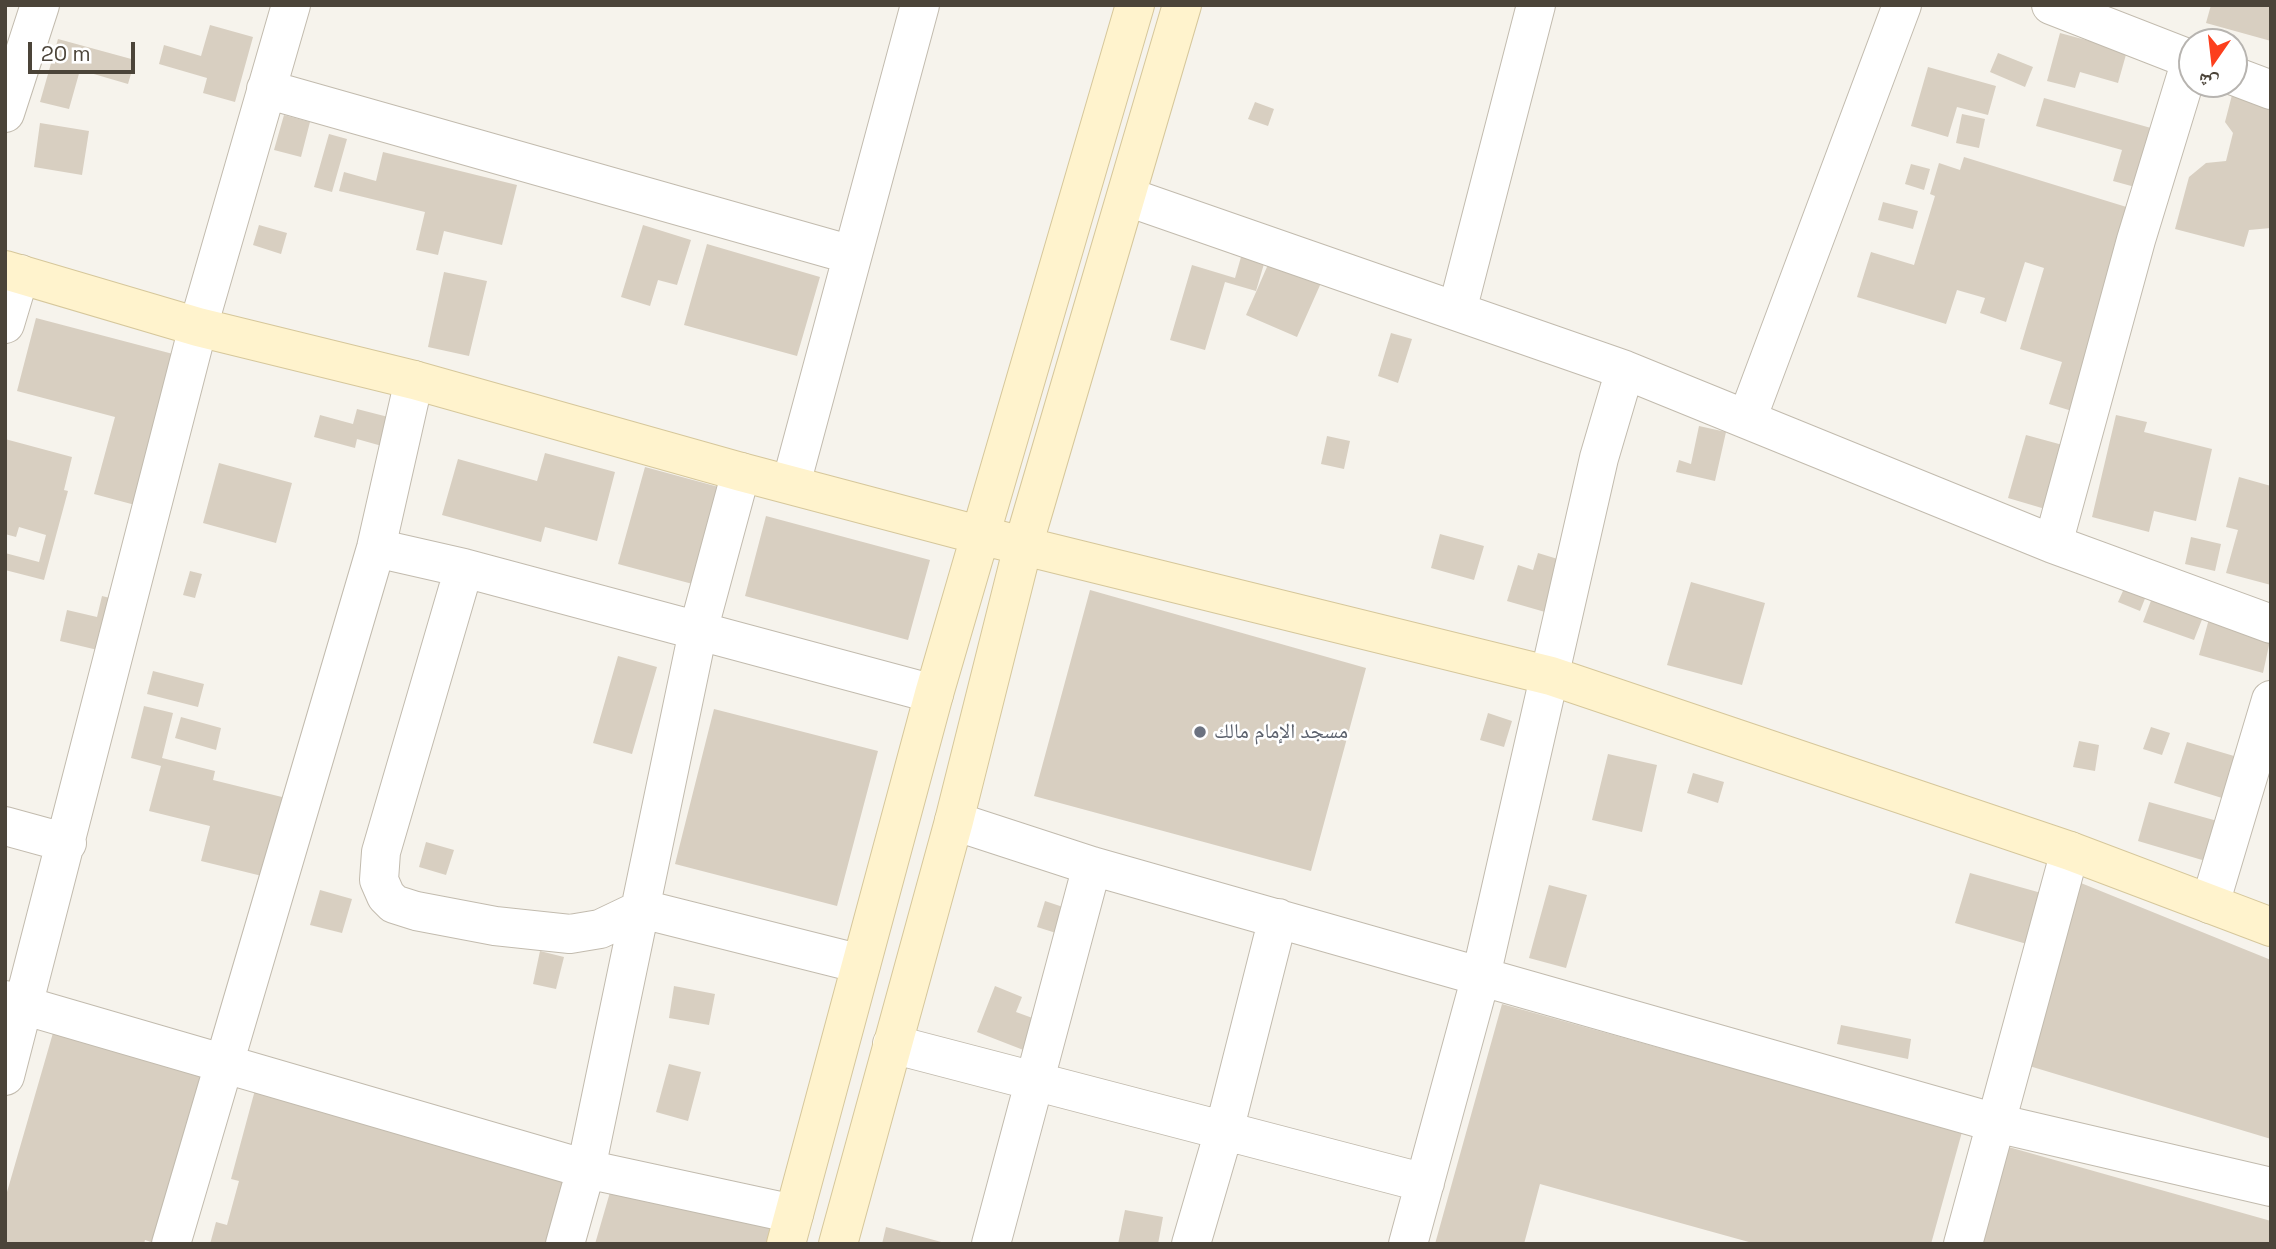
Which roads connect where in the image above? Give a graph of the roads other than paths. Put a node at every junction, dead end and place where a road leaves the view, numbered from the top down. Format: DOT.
graph roads {
  1 [pos="40,5"];
  2 [pos="291,5"];
  3 [pos="920,5"];
  4 [pos="1135,5"];
  5 [pos="1182,5"];
  6 [pos="1536,5"];
  7 [pos="1902,5"];
  8 [pos="2051,5"];
  9 [pos="2178,55"];
  10 [pos="2248,81"];
  11 [pos="266,89"];
  12 [pos="2271,90"];
  13 [pos="2180,98"];
  14 [pos="5,113"];
  15 [pos="1128,197"];
  16 [pos="852,255"];
  17 [pos="13,272"];
  18 [pos="1457,312"];
  19 [pos="5,324"];
  20 [pos="198,327"];
  21 [pos="1625,370"];
  22 [pos="414,380"];
  23 [pos="1747,419"];
  24 [pos="741,472"];
  25 [pos="791,484"];
  26 [pos="979,535"];
  27 [pos="2053,544"];
  28 [pos="1024,546"];
  29 [pos="376,548"];
  30 [pos="464,568"];
  31 [pos="2271,624"];
  32 [pos="698,631"];
  33 [pos="1551,676"];
  34 [pos="933,694"];
  35 [pos="2271,700"];
  36 [pos="954,821"];
  37 [pos="5,826"];
  38 [pos="67,843"];
  39 [pos="2070,851"];
  40 [pos="1093,866"];
  41 [pos="2210,904"];
  42 [pos="642,909"];
  43 [pos="1278,918"];
  44 [pos="2271,927"];
  45 [pos="861,964"];
  46 [pos="1481,976"];
  47 [pos="15,1003"];
  48 [pos="892,1044"];
  49 [pos="222,1065"];
  50 [pos="5,1076"];
  51 [pos="1036,1082"];
  52 [pos="1996,1124"];
  53 [pos="1224,1131"];
  54 [pos="586,1169"];
  55 [pos="1425,1183"];
  56 [pos="2271,1187"];
  57 [pos="790,1229"];
  58 [pos="171,1244"];
  59 [pos="565,1244"];
  60 [pos="838,1244"];
  61 [pos="991,1244"];
  62 [pos="1191,1244"];
  63 [pos="1408,1244"];
  64 [pos="1963,1244"];
  1 -- 14 [label="street"];
  2 -- 11 [label="street"];
  3 -- 16 [label="street"];
  4 -- 26 [label="main road"];
  5 -- 15 [label="main road"];
  6 -- 18 [label="street"];
  7 -- 23 [label="street"];
  8 -- 9 [label="street"];
  10 -- 12 [label="street"];
  11 -- 16 [label="street"];
  11 -- 20 [label="street"];
  13 -- 27 [label="street"];
  15 -- 18 [label="street"];
  15 -- 28 [label="main road"];
  16 -- 25 [label="street"];
  17 -- 19 [label="street"];
  17 -- 20 [label="main road"];
  18 -- 21 [label="street"];
  20 -- 22 [label="main road"];
  20 -- 38 [label="street"];
  21 -- 23 [label="street"];
  21 -- 33 [label="street"];
  22 -- 24 [label="main road"];
  22 -- 29 [label="street"];
  23 -- 27 [label="street"];
  24 -- 25 [label="main road"];
  24 -- 32 [label="street"];
  25 -- 26 [label="main road"];
  26 -- 28 [label="main road"];
  26 -- 34 [label="main road"];
  27 -- 31 [label="street"];
  28 -- 33 [label="main road"];
  28 -- 36 [label="main road"];
  29 -- 30 [label="street"];
  29 -- 49 [label="street"];
  30 -- 32 [label="street"];
  30 -- 42 [label="street"];
  32 -- 34 [label="street"];
  32 -- 42 [label="street"];
  33 -- 39 [label="main road"];
  33 -- 46 [label="street"];
  34 -- 45 [label="main road"];
  35 -- 41 [label="street"];
  36 -- 40 [label="street"];
  36 -- 48 [label="main road"];
  37 -- 38 [label="street"];
  38 -- 47 [label="street"];
  39 -- 41 [label="main road"];
  39 -- 52 [label="street"];
  40 -- 43 [label="street"];
  40 -- 51 [label="street"];
  41 -- 44 [label="main road"];
  42 -- 45 [label="street"];
  42 -- 54 [label="street"];
  43 -- 46 [label="street"];
  43 -- 53 [label="street"];
  45 -- 57 [label="main road"];
  46 -- 52 [label="street"];
  46 -- 55 [label="street"];
  47 -- 49 [label="street"];
  47 -- 50 [label="street"];
  48 -- 51 [label="street"];
  48 -- 60 [label="main road"];
  49 -- 54 [label="street"];
  49 -- 58 [label="street"];
  51 -- 53 [label="street"];
  51 -- 61 [label="street"];
  52 -- 56 [label="street"];
  52 -- 64 [label="street"];
  53 -- 55 [label="street"];
  53 -- 62 [label="street"];
  54 -- 57 [label="street"];
  54 -- 59 [label="street"];
  55 -- 63 [label="street"];
}
